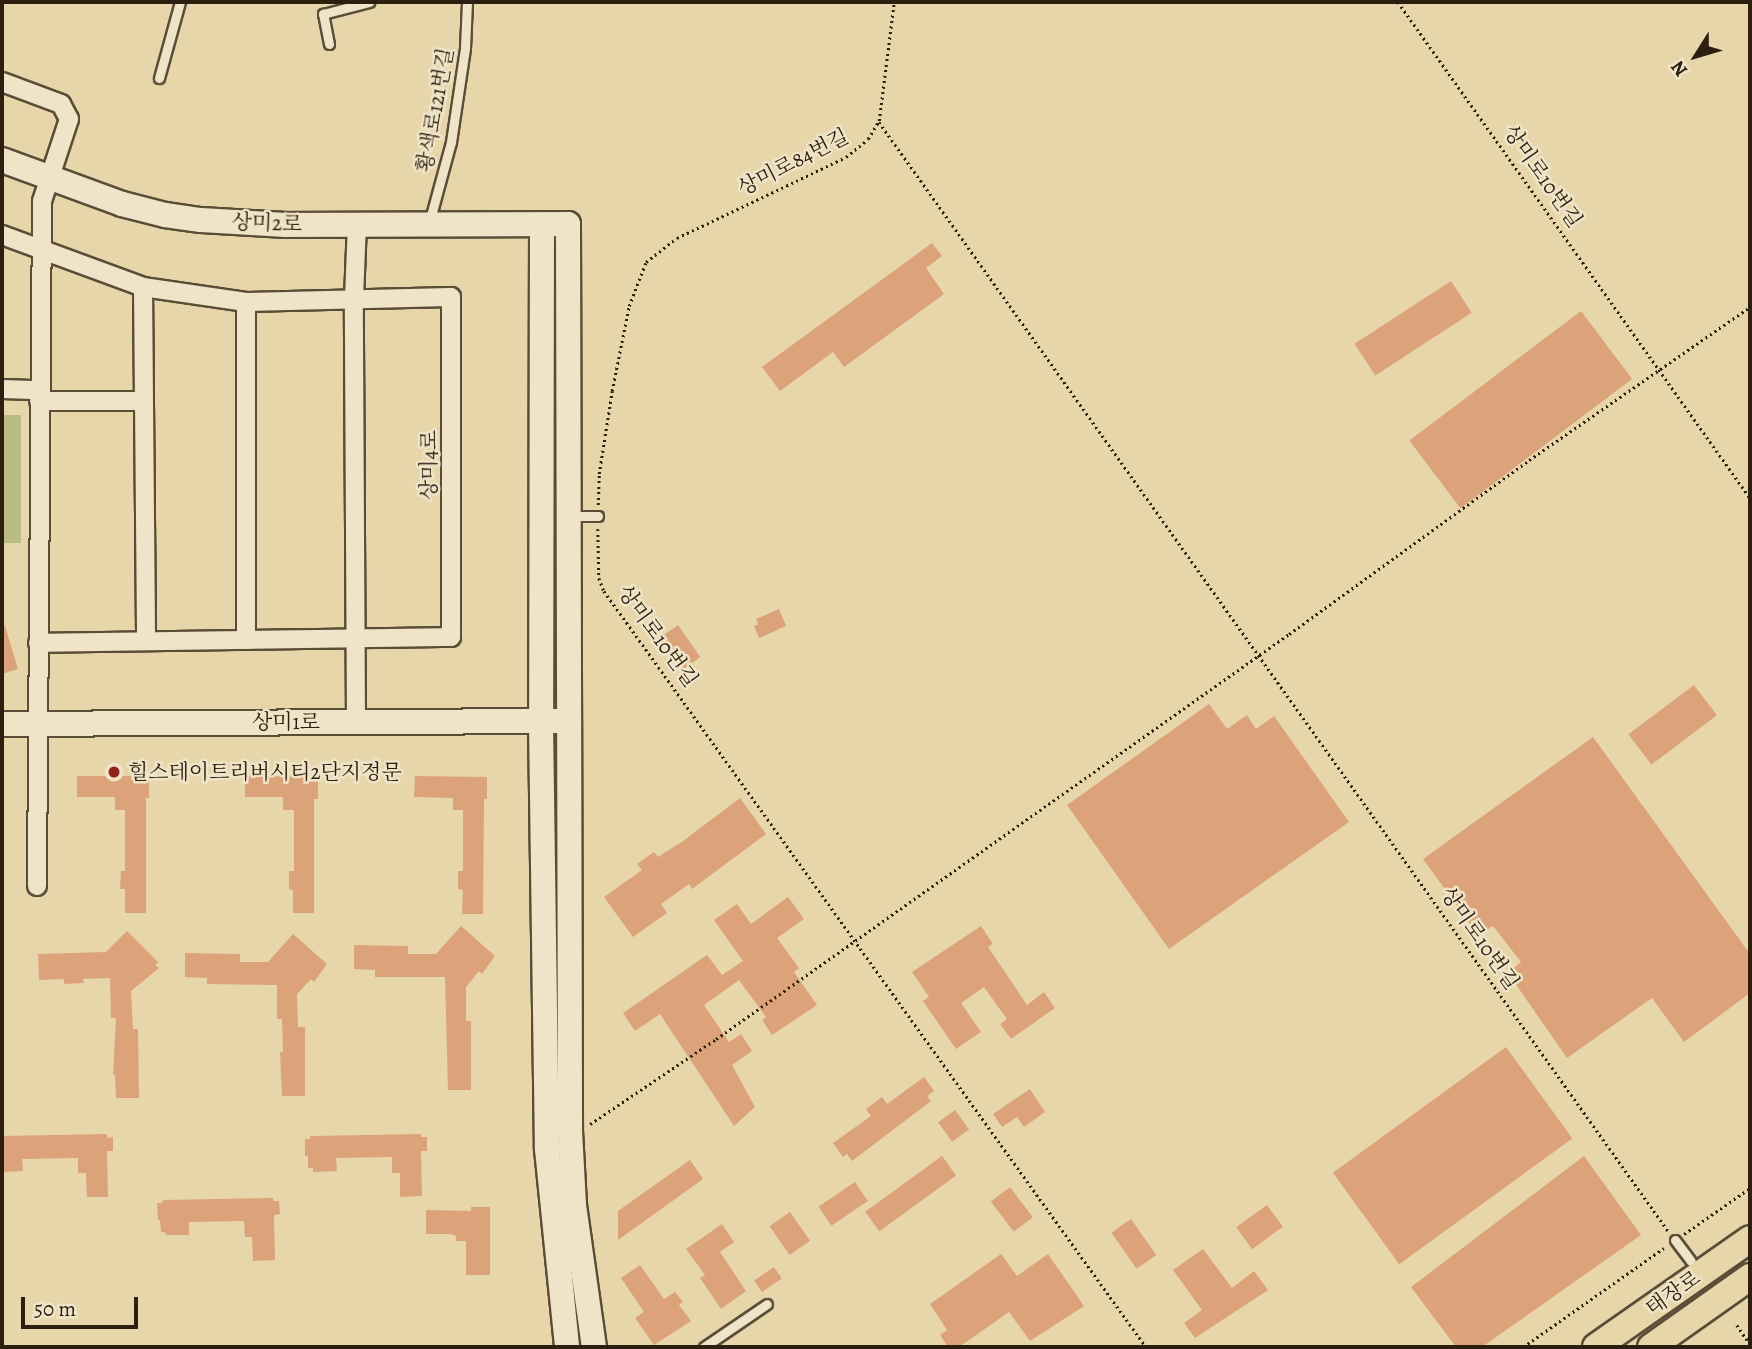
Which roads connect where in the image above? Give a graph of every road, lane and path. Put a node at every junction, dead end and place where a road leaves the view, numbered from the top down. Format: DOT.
graph roads {
  1 [pos="180,2"];
  2 [pos="369,2"];
  3 [pos="467,2"];
  4 [pos="894,2"];
  5 [pos="1398,2"];
  6 [pos="329,44"];
  7 [pos="159,78"];
  8 [pos="2,82"];
  9 [pos="878,121"];
  10 [pos="2,160"];
  11 [pos="49,176"];
  12 [pos="429,223"];
  13 [pos="357,224"];
  14 [pos="542,225"];
  15 [pos="2,235"];
  16 [pos="41,250"];
  17 [pos="646,262"];
  18 [pos="143,287"];
  19 [pos="354,298"];
  20 [pos="246,302"];
  21 [pos="1750,307"];
  22 [pos="1660,370"];
  23 [pos="2,389"];
  24 [pos="40,396"];
  25 [pos="144,401"];
  26 [pos="1750,498"];
  27 [pos="570,516"];
  28 [pos="598,516"];
  29 [pos="358,638"];
  30 [pos="246,640"];
  31 [pos="146,641"];
  32 [pos="38,643"];
  33 [pos="1258,656"];
  34 [pos="570,720"];
  35 [pos="356,722"];
  36 [pos="541,723"];
  37 [pos="2,724"];
  38 [pos="39,724"];
  39 [pos="37,886"];
  40 [pos="855,940"];
  41 [pos="570,1131"];
  42 [pos="1750,1188"];
  43 [pos="1750,1239"];
  44 [pos="1675,1240"];
  45 [pos="1691,1261"];
  46 [pos="1750,1277"];
  47 [pos="767,1304"];
  48 [pos="1737,1325"];
  49 [pos="1750,1337"];
  50 [pos="567,1347"];
  51 [pos="594,1347"];
  52 [pos="704,1347"];
  53 [pos="1146,1347"];
  54 [pos="1523,1347"];
  55 [pos="1596,1347"];
  56 [pos="1651,1347"];
  1 -- 7 [label="lane"];
  2 -- 6 [label="lane"];
  3 -- 12 [label="lane, 황색로121번길"];
  4 -- 9 [label="path"];
  5 -- 22 [label="path, 상미로10번길"];
  8 -- 11 [label="street"];
  9 -- 17 [label="path, 상미로84번길"];
  9 -- 33 [label="path, 상미로10번길"];
  10 -- 11 [label="street, 상미2로"];
  11 -- 13 [label="street, 상미2로"];
  11 -- 16 [label="street"];
  12 -- 13 [label="street, 상미2로"];
  12 -- 14 [label="street, 상미2로"];
  13 -- 19 [label="street"];
  14 -- 27 [label="street, 상미2로"];
  14 -- 36 [label="street"];
  15 -- 16 [label="street, 상미4로"];
  16 -- 18 [label="street, 상미4로"];
  16 -- 24 [label="street"];
  17 -- 28 [label="path, 상미로10번길"];
  18 -- 20 [label="street, 상미4로"];
  18 -- 25 [label="street"];
  19 -- 20 [label="street, 상미4로"];
  19 -- 29 [label="street"];
  19 -- 29 [label="street, 상미4로"];
  20 -- 30 [label="street"];
  21 -- 22 [label="path"];
  22 -- 26 [label="path, 상미로10번길"];
  22 -- 33 [label="path"];
  23 -- 24 [label="street"];
  24 -- 25 [label="street"];
  24 -- 32 [label="street"];
  25 -- 31 [label="street"];
  27 -- 28 [label="lane"];
  27 -- 34 [label="street"];
  28 -- 40 [label="path, 상미로10번길"];
  29 -- 30 [label="street, 상미4로"];
  29 -- 35 [label="street"];
  30 -- 31 [label="street, 상미4로"];
  31 -- 32 [label="street, 상미4로"];
  32 -- 38 [label="street"];
  33 -- 40 [label="path"];
  33 -- 44 [label="path, 상미로10번길"];
  34 -- 36 [label="street, 상미1로"];
  34 -- 41 [label="street"];
  35 -- 36 [label="street, 상미1로"];
  35 -- 38 [label="street, 상미1로"];
  36 -- 50 [label="street"];
  37 -- 38 [label="street, 상미1로"];
  38 -- 39 [label="street"];
  40 -- 41 [label="path"];
  40 -- 53 [label="path, 상미로10번길"];
  41 -- 51 [label="street"];
  42 -- 44 [label="path"];
  43 -- 55 [label="main road, 태장로"];
  44 -- 45 [label="lane"];
  44 -- 54 [label="path"];
  46 -- 56 [label="main road, 태장로"];
  47 -- 52 [label="lane"];
  48 -- 49 [label="path"];
}
